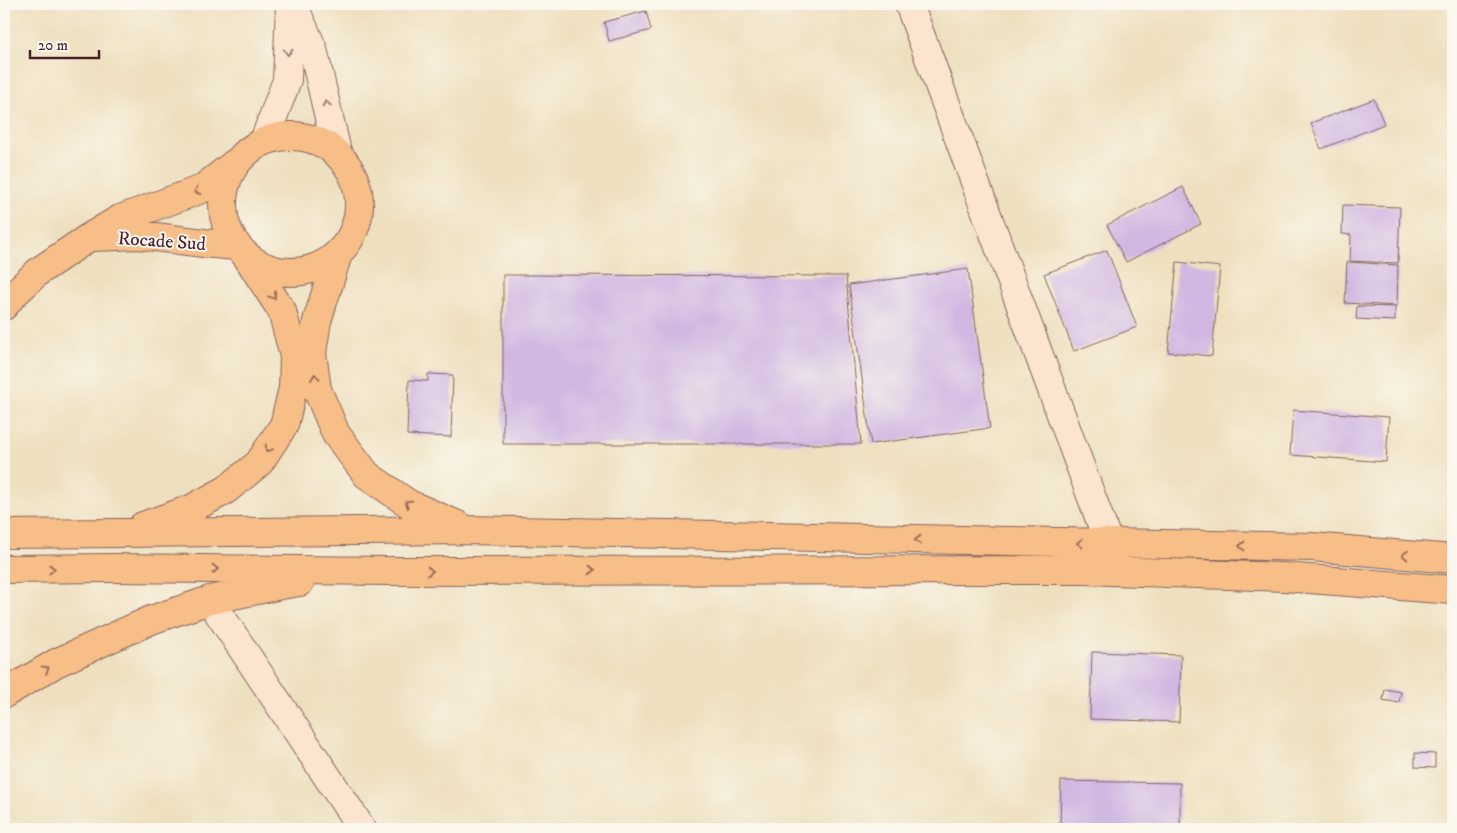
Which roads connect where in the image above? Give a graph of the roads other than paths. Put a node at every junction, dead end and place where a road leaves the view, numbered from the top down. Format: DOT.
graph roads {
  1 [pos="291,4"];
  2 [pos="909,4"];
  3 [pos="264,140"];
  4 [pos="336,152"];
  5 [pos="236,162"];
  6 [pos="88,238"];
  7 [pos="241,251"];
  8 [pos="338,254"];
  9 [pos="4,306"];
  10 [pos="468,530"];
  11 [pos="121,533"];
  12 [pos="4,534"];
  13 [pos="1109,544"];
  14 [pos="1453,559"];
  15 [pos="4,569"];
  16 [pos="388,571"];
  17 [pos="1116,571"];
  18 [pos="1453,590"];
  19 [pos="210,600"];
  20 [pos="4,694"];
  21 [pos="362,829"];
  1 -- 3 [label="street, one-way"];
  4 -- 1 [label="street, one-way"];
  2 -- 13 [label="street"];
  3 -- 4 [label="highway"];
  3 -- 5 [label="highway"];
  4 -- 8 [label="highway"];
  5 -- 6 [label="highway, one-way"];
  5 -- 7 [label="highway"];
  6 -- 7 [label="highway, Rocade Sud"];
  6 -- 9 [label="highway"];
  7 -- 8 [label="highway"];
  7 -- 11 [label="highway, one-way"];
  10 -- 8 [label="highway, one-way"];
  10 -- 11 [label="highway"];
  13 -- 10 [label="highway, one-way"];
  11 -- 12 [label="highway"];
  14 -- 13 [label="highway, one-way"];
  13 -- 17 [label="street"];
  15 -- 16 [label="highway, one-way"];
  16 -- 17 [label="highway, one-way"];
  16 -- 19 [label="highway"];
  17 -- 18 [label="highway"];
  20 -- 19 [label="highway, one-way"];
  19 -- 21 [label="street"];
}
